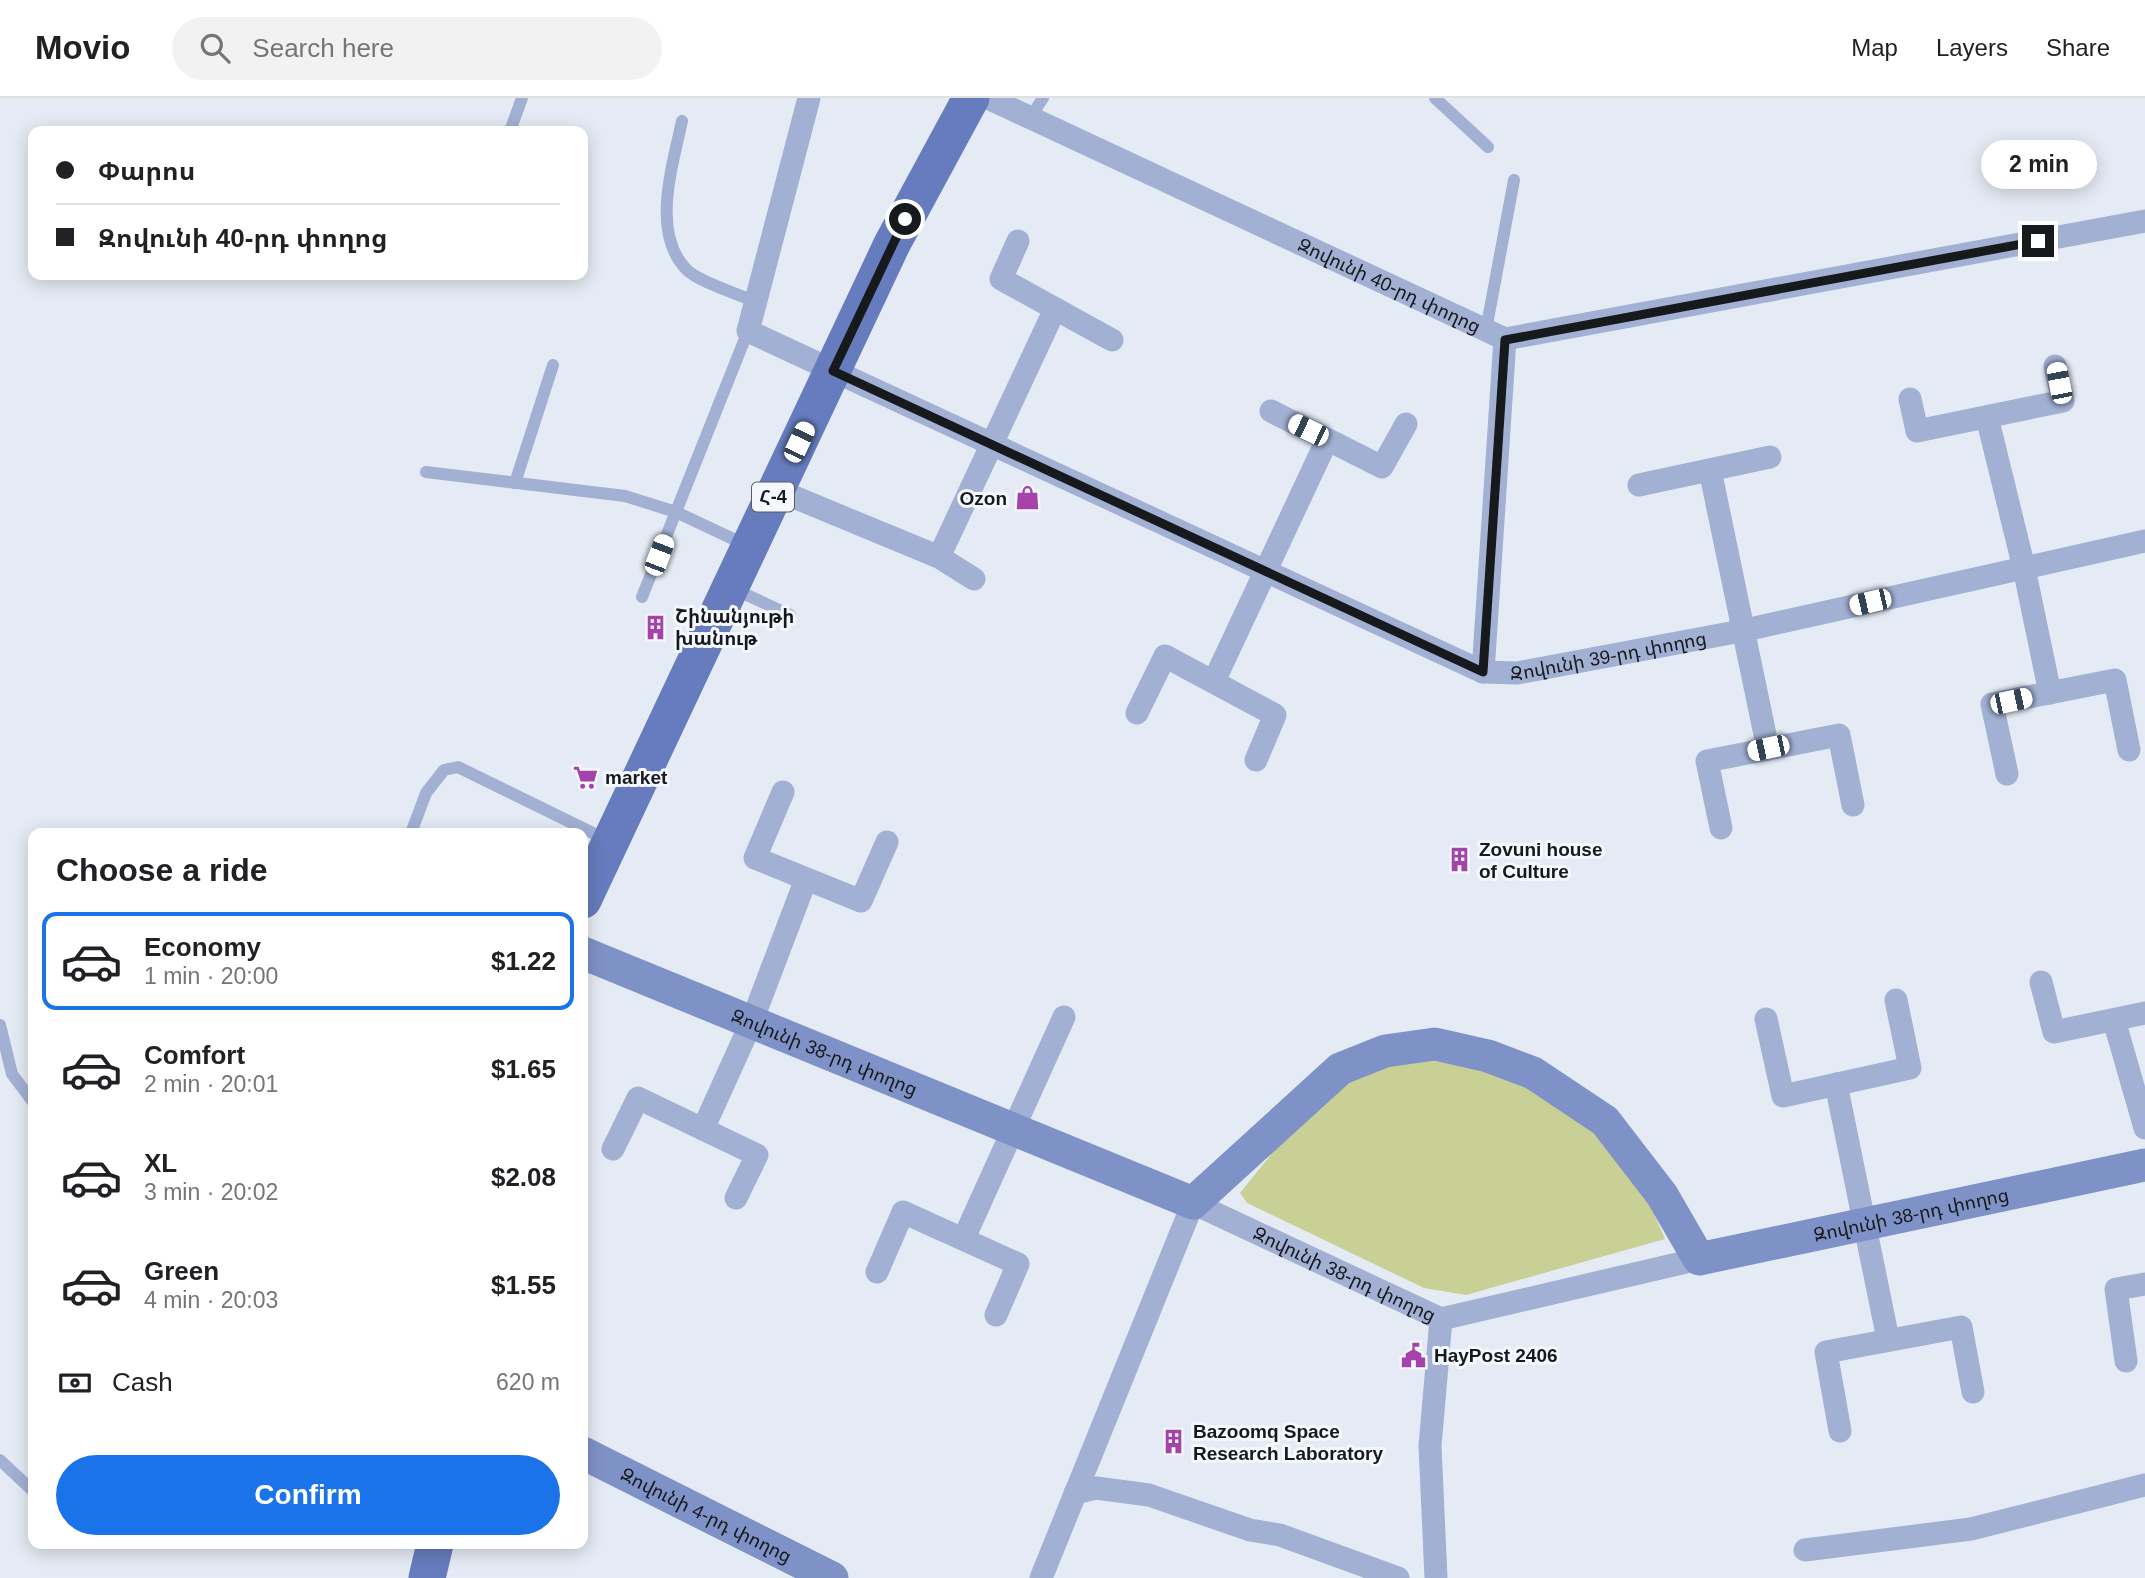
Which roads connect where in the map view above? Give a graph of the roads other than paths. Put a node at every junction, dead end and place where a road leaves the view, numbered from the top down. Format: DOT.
graph roads {
  1 [pos="522,98"];
  2 [pos="809,98"];
  3 [pos="971,98"];
  4 [pos="988,98"];
  5 [pos="1043,98"];
  6 [pos="1435,98"];
  7 [pos="1030,118"];
  8 [pos="682,121"];
  9 [pos="512,126"];
  10 [pos="1488,147"];
  11 [pos="1514,180"];
  12 [pos="2145,221"];
  13 [pos="1018,241"];
  14 [pos="756,302"];
  15 [pos="1055,309"];
  16 [pos="748,331"];
  17 [pos="1496,335"];
  18 [pos="1112,340"];
  19 [pos="552,365"];
  20 [pos="2056,366"];
  21 [pos="833,371"];
  22 [pos="1910,400"];
  23 [pos="1271,411"];
  24 [pos="1987,417"];
  25 [pos="1406,424"];
  26 [pos="1327,440"];
  27 [pos="992,444"];
  28 [pos="1770,457"];
  29 [pos="1710,470"];
  30 [pos="426,472"];
  31 [pos="515,483"];
  32 [pos="1639,485"];
  33 [pos="777,490"];
  34 [pos="676,512"];
  35 [pos="2145,541"];
  36 [pos="750,547"];
  37 [pos="939,556"];
  38 [pos="2024,568"];
  39 [pos="1266,574"];
  40 [pos="974,579"];
  41 [pos="731,587"];
  42 [pos="642,597"];
  43 [pos="790,615"];
  44 [pos="1741,631"];
  45 [pos="1483,672"];
  46 [pos="1214,681"];
  47 [pos="2050,692"];
  48 [pos="1137,713"];
  49 [pos="1768,748"];
  50 [pos="2129,750"];
  51 [pos="1256,760"];
  52 [pos="2007,774"];
  53 [pos="783,792"];
  54 [pos="1853,805"];
  55 [pos="413,828"];
  56 [pos="582,828"];
  57 [pos="1721,828"];
  58 [pos="588,831"];
  59 [pos="611,842"];
  60 [pos="887,842"];
  61 [pos="806,879"];
  62 [pos="588,890"];
  63 [pos="588,955"];
  64 [pos="2042,982"];
  65 [pos="1896,1000"];
  66 [pos="2145,1013"];
  67 [pos="1064,1017"];
  68 [pos="1766,1018"];
  69 [pos="2114,1020"];
  70 [pos="752,1021"];
  71 [pos="0,1025"];
  72 [pos="1836,1084"];
  73 [pos="28,1095"];
  74 [pos="2145,1128"];
  75 [pos="703,1129"];
  76 [pos="1013,1129"];
  77 [pos="613,1149"];
  78 [pos="2145,1165"];
  79 [pos="736,1198"];
  80 [pos="1193,1203"];
  81 [pos="1865,1223"];
  82 [pos="964,1238"];
  83 [pos="1699,1259"];
  84 [pos="877,1272"];
  85 [pos="2145,1284"];
  86 [pos="996,1315"];
  87 [pos="1441,1319"];
  88 [pos="1888,1339"];
  89 [pos="2126,1361"];
  90 [pos="1973,1392"];
  91 [pos="1840,1431"];
  92 [pos="588,1456"];
  93 [pos="0,1460"];
  94 [pos="28,1485"];
  95 [pos="2145,1485"];
  96 [pos="1075,1493"];
  97 [pos="434,1549"];
  98 [pos="1805,1550"];
  99 [pos="426,1578"];
  100 [pos="832,1578"];
  101 [pos="1041,1578"];
  102 [pos="1398,1578"];
  103 [pos="1436,1578"];
  1 -- 9 [label="lane"];
  2 -- 14 [label="street"];
  3 -- 21 [label="main road, Հ-4"];
  4 -- 7 [label="street, Զովունի 40-րդ փողոց"];
  5 -- 7 [label="lane"];
  6 -- 10 [label="lane"];
  7 -- 17 [label="street, Զովունի 40-րդ փողոց"];
  8 -- 14 [label="lane"];
  11 -- 17 [label="lane"];
  12 -- 17 [label="street"];
  13 -- 15 [label="street"];
  14 -- 16 [label="street"];
  15 -- 18 [label="street"];
  15 -- 27 [label="street"];
  16 -- 21 [label="street, Զովունի 39-րդ փողոց"];
  16 -- 34 [label="lane"];
  17 -- 45 [label="street"];
  19 -- 31 [label="lane"];
  20 -- 24 [label="street"];
  21 -- 27 [label="street, Զովունի 39-րդ փողոց"];
  21 -- 33 [label="main road, Հ-4"];
  22 -- 24 [label="street"];
  23 -- 26 [label="street"];
  24 -- 38 [label="street"];
  25 -- 26 [label="street"];
  26 -- 39 [label="street"];
  27 -- 37 [label="street"];
  27 -- 39 [label="street, Զովունի 39-րդ փողոց"];
  28 -- 29 [label="street"];
  29 -- 32 [label="street"];
  29 -- 44 [label="street"];
  30 -- 31 [label="lane"];
  31 -- 34 [label="lane"];
  33 -- 36 [label="main road, Հ-4"];
  33 -- 37 [label="street"];
  34 -- 36 [label="lane"];
  34 -- 42 [label="lane"];
  35 -- 38 [label="street, Զովունի 39-րդ փողոց"];
  36 -- 41 [label="main road, Հ-4"];
  37 -- 40 [label="street"];
  38 -- 44 [label="street, Զովունի 39-րդ փողոց"];
  38 -- 47 [label="street"];
  39 -- 45 [label="street, Զովունի 39-րդ փողոց"];
  39 -- 46 [label="street"];
  41 -- 43 [label="lane"];
  41 -- 59 [label="main road, Հ-4"];
  44 -- 45 [label="street, Զովունի 39-րդ փողոց"];
  44 -- 49 [label="street"];
  46 -- 48 [label="street"];
  46 -- 51 [label="street"];
  47 -- 50 [label="street"];
  47 -- 52 [label="street"];
  49 -- 54 [label="street"];
  49 -- 57 [label="street"];
  53 -- 61 [label="street"];
  55 -- 56 [label="lane"];
  58 -- 59 [label="lane"];
  59 -- 62 [label="main road, Հ-4"];
  60 -- 61 [label="street"];
  61 -- 70 [label="street"];
  63 -- 70 [label="street, Զովունի 38-րդ փողոց"];
  64 -- 69 [label="street"];
  65 -- 72 [label="street"];
  66 -- 69 [label="street"];
  67 -- 76 [label="street"];
  68 -- 72 [label="street"];
  69 -- 74 [label="street"];
  70 -- 75 [label="street"];
  70 -- 76 [label="street, Զովունի 38-րդ փողոց"];
  71 -- 73 [label="lane"];
  72 -- 81 [label="street"];
  75 -- 77 [label="street"];
  75 -- 79 [label="street"];
  76 -- 80 [label="street, Զովունի 38-րդ փողոց"];
  76 -- 82 [label="street"];
  78 -- 81 [label="street, Զովունի 38-րդ փողոց"];
  80 -- 83 [label="street"];
  80 -- 87 [label="street, Զովունի 38-րդ փողոց"];
  80 -- 96 [label="street"];
  81 -- 83 [label="street, Զովունի 38-րդ փողոց"];
  81 -- 88 [label="street"];
  82 -- 84 [label="street"];
  82 -- 86 [label="street"];
  83 -- 87 [label="street, Զովունի 38-րդ փողոց"];
  85 -- 89 [label="street"];
  87 -- 103 [label="street"];
  88 -- 90 [label="street"];
  88 -- 91 [label="street"];
  92 -- 100 [label="street, Զովունի 4-րդ փողոց"];
  93 -- 94 [label="lane"];
  95 -- 98 [label="street"];
  96 -- 101 [label="street"];
  96 -- 102 [label="street"];
  97 -- 99 [label="main road"];
}
